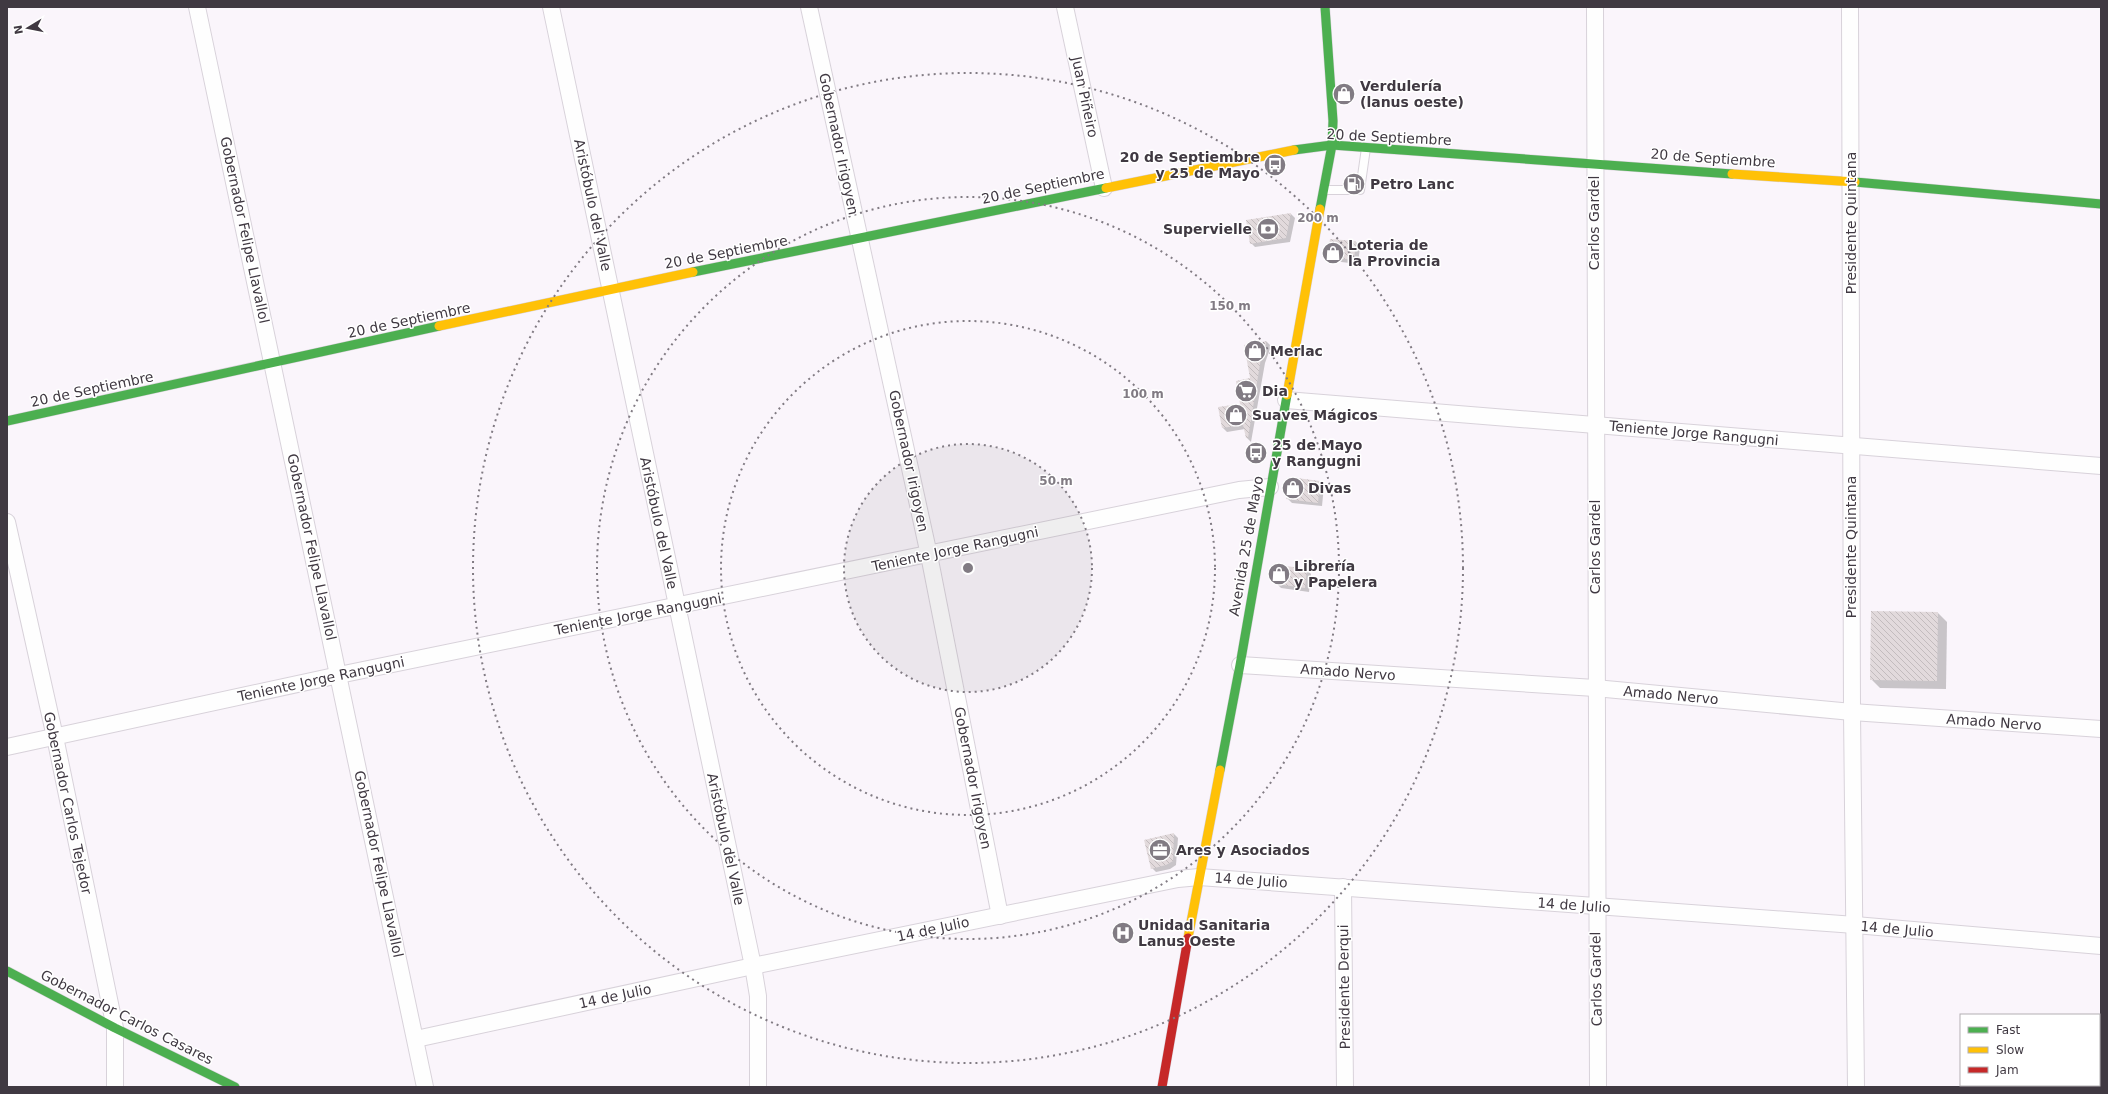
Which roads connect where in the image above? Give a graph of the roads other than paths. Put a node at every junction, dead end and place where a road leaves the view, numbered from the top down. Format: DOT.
graph roads {
  1 [pos="197,7"];
  2 [pos="551,7"];
  3 [pos="809,7"];
  4 [pos="1065,7"];
  5 [pos="1325,7"];
  6 [pos="1595,7"];
  7 [pos="1850,7"];
  8 [pos="1332,145"];
  9 [pos="1366,148"];
  10 [pos="1594,164"];
  11 [pos="1851,182"];
  12 [pos="1104,188"];
  13 [pos="1325,190"];
  14 [pos="2101,204"];
  15 [pos="860,240"];
  16 [pos="610,290"];
  17 [pos="273,364"];
  18 [pos="1286,400"];
  19 [pos="7,421"];
  20 [pos="1595,424"];
  21 [pos="1851,446"];
  22 [pos="2101,466"];
  23 [pos="1270,488"];
  24 [pos="7,522"];
  25 [pos="929,555"];
  26 [pos="676,607"];
  27 [pos="1240,665"];
  28 [pos="339,675"];
  29 [pos="1595,688"];
  30 [pos="1852,712"];
  31 [pos="2101,729"];
  32 [pos="55,737"];
  33 [pos="7,747"];
  34 [pos="1199,877"];
  35 [pos="1343,886"];
  36 [pos="1596,907"];
  37 [pos="1000,916"];
  38 [pos="1855,925"];
  39 [pos="2101,946"];
  40 [pos="753,966"];
  41 [pos="7,971"];
  42 [pos="115,1028"];
  43 [pos="416,1039"];
  44 [pos="115,1087"];
  45 [pos="235,1087"];
  46 [pos="425,1087"];
  47 [pos="758,1087"];
  48 [pos="1162,1087"];
  49 [pos="1345,1087"];
  50 [pos="1598,1087"];
  51 [pos="1856,1087"];
  1 -- 17 [label="street, Gobernador Felipe Llavallol"];
  2 -- 16 [label="street, Aristóbulo del Valle"];
  3 -- 15 [label="street, Gobernador Irigoyen"];
  4 -- 12 [label="street, Juan Piñeiro"];
  5 -- 8 [label="street, Avenida 25 de Mayo"];
  6 -- 10 [label="street, Carlos Gardel"];
  7 -- 11 [label="street, Presidente Quintana"];
  8 -- 9 [label="street, 20 de Septiembre"];
  8 -- 12 [label="street, 20 de Septiembre"];
  8 -- 13 [label="street, Avenida 25 de Mayo"];
  9 -- 10 [label="street, 20 de Septiembre"];
  9 -- 13 [label="lane"];
  10 -- 11 [label="street, 20 de Septiembre"];
  10 -- 20 [label="street, Carlos Gardel"];
  11 -- 14 [label="street, 20 de Septiembre"];
  11 -- 21 [label="street, Presidente Quintana"];
  12 -- 15 [label="street, 20 de Septiembre"];
  13 -- 18 [label="street, Avenida 25 de Mayo"];
  15 -- 16 [label="street, 20 de Septiembre"];
  15 -- 25 [label="street, Gobernador Irigoyen"];
  16 -- 17 [label="street, 20 de Septiembre"];
  16 -- 26 [label="street, Aristóbulo del Valle"];
  17 -- 19 [label="street, 20 de Septiembre"];
  17 -- 28 [label="street, Gobernador Felipe Llavallol"];
  18 -- 20 [label="street, Teniente Jorge Rangugni"];
  18 -- 23 [label="street, Avenida 25 de Mayo"];
  20 -- 21 [label="street, Teniente Jorge Rangugni"];
  20 -- 29 [label="street, Carlos Gardel"];
  21 -- 22 [label="street, Teniente Jorge Rangugni"];
  21 -- 30 [label="street, Presidente Quintana"];
  23 -- 25 [label="street, Teniente Jorge Rangugni"];
  23 -- 27 [label="street, Avenida 25 de Mayo"];
  24 -- 32 [label="street, Gobernador Carlos Tejedor"];
  25 -- 26 [label="street, Teniente Jorge Rangugni"];
  25 -- 37 [label="street, Gobernador Irigoyen"];
  26 -- 28 [label="street, Teniente Jorge Rangugni"];
  26 -- 40 [label="street, Aristóbulo del Valle"];
  27 -- 29 [label="street, Amado Nervo"];
  27 -- 34 [label="street, Avenida 25 de Mayo"];
  28 -- 32 [label="street, Teniente Jorge Rangugni"];
  28 -- 43 [label="street, Gobernador Felipe Llavallol"];
  29 -- 30 [label="street, Amado Nervo"];
  29 -- 36 [label="street, Carlos Gardel"];
  30 -- 31 [label="street, Amado Nervo"];
  30 -- 38 [label="street, Presidente Quintana"];
  32 -- 33 [label="street, Teniente Jorge Rangugni"];
  32 -- 42 [label="street, Gobernador Carlos Tejedor"];
  34 -- 35 [label="street, 14 de Julio"];
  34 -- 37 [label="street, 14 de Julio"];
  34 -- 48 [label="street, Avenida 25 de Mayo"];
  35 -- 36 [label="street, 14 de Julio"];
  35 -- 49 [label="street, Presidente Derqui"];
  36 -- 38 [label="street, 14 de Julio"];
  36 -- 50 [label="street, Carlos Gardel"];
  37 -- 40 [label="street, 14 de Julio"];
  38 -- 39 [label="street, 14 de Julio"];
  38 -- 51 [label="street, Presidente Quintana"];
  40 -- 43 [label="street, 14 de Julio"];
  40 -- 47 [label="street, Aristóbulo del Valle"];
  41 -- 42 [label="street, Gobernador Carlos Casares"];
  42 -- 44 [label="street, Gobernador Carlos Tejedor"];
  42 -- 45 [label="street, Gobernador Carlos Casares"];
  43 -- 46 [label="street, Gobernador Felipe Llavallol"];
}
